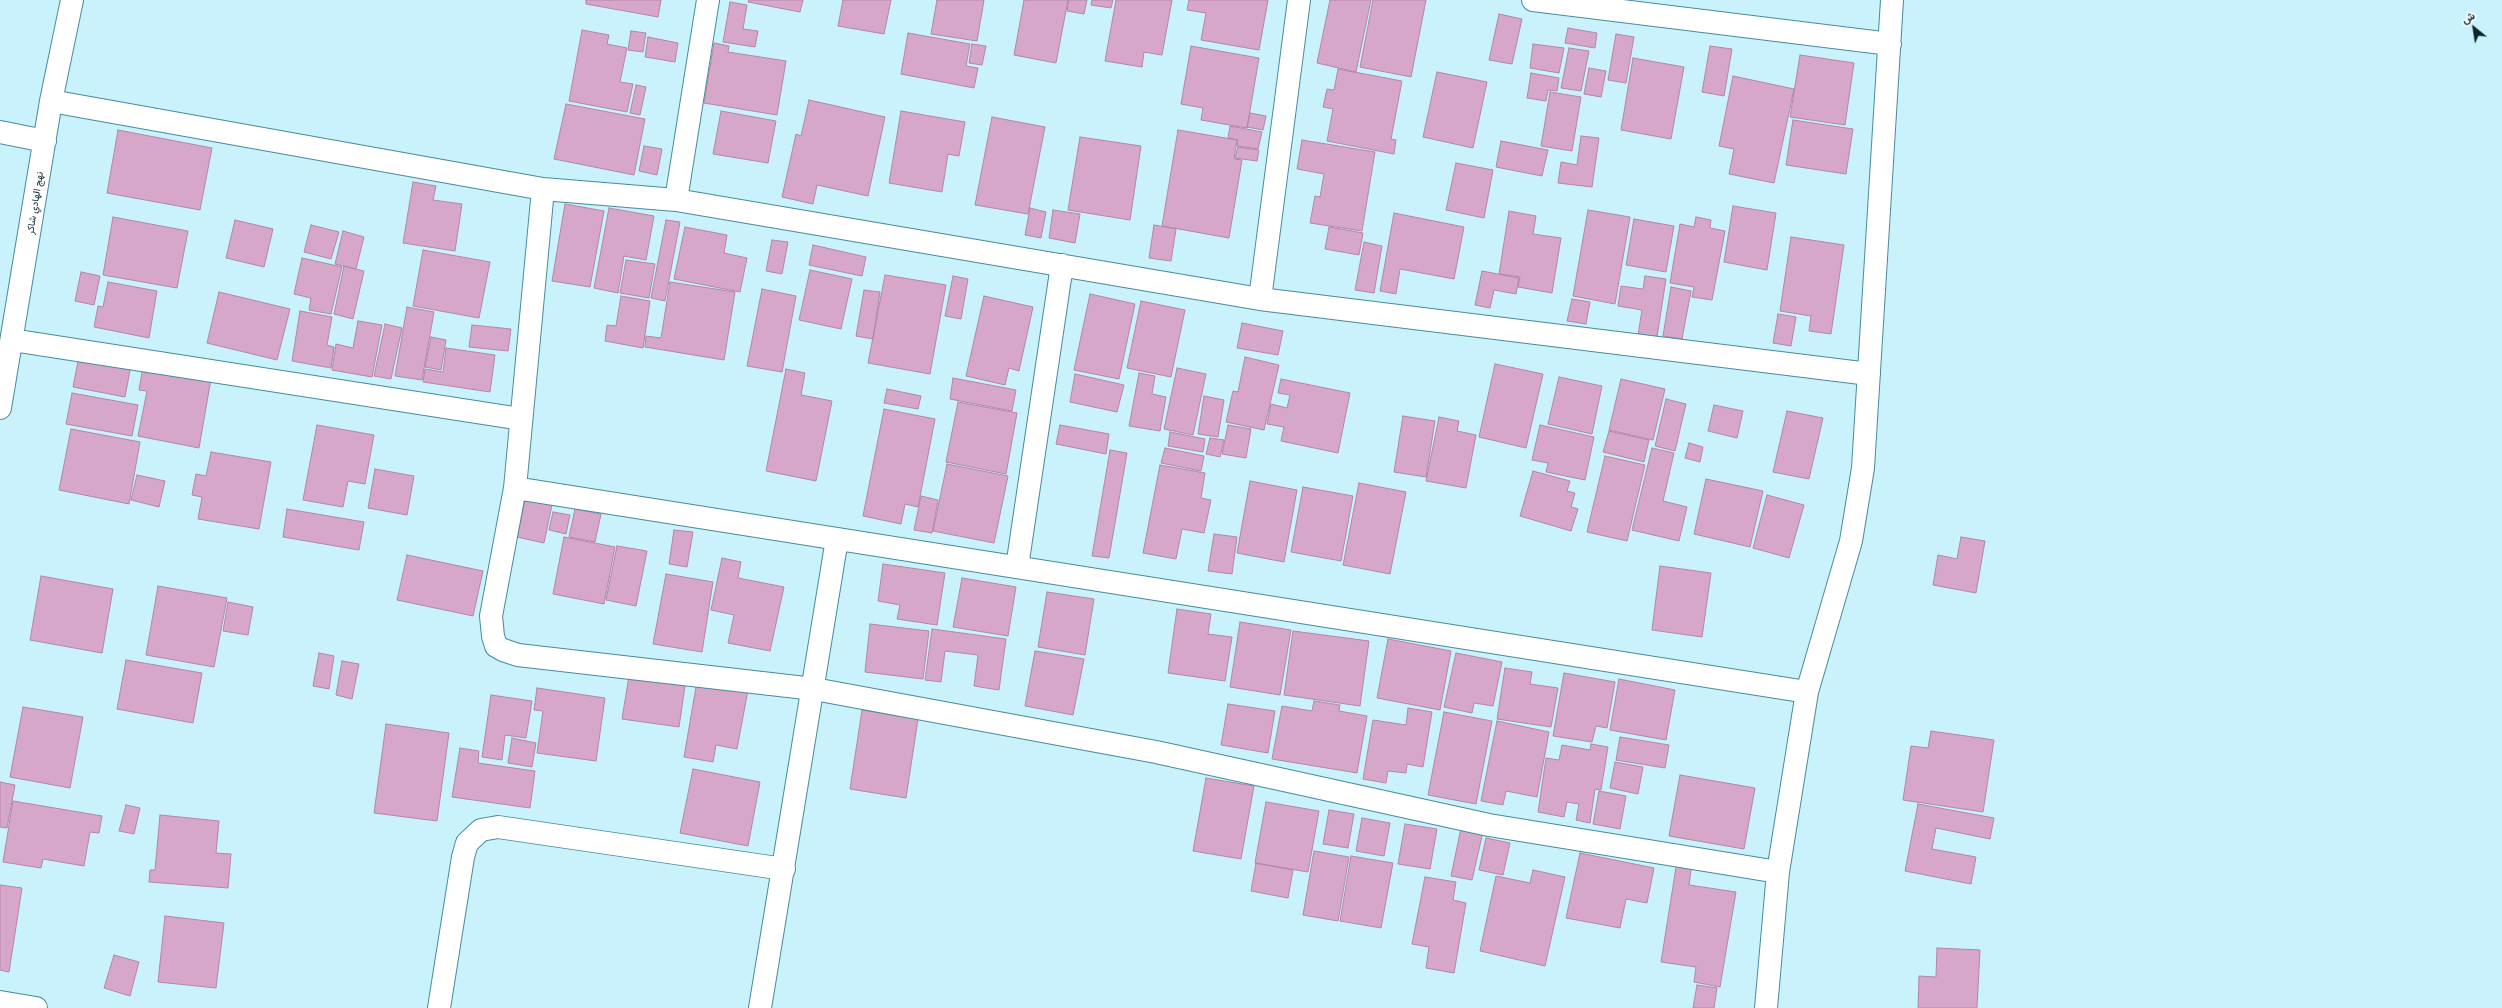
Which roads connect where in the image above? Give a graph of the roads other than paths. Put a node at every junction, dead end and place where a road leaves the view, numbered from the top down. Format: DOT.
graph roads {
  1 [pos="72,0"];
  2 [pos="708,0"];
  3 [pos="1299,0"];
  4 [pos="1533,0"];
  5 [pos="1892,0"];
  6 [pos="1890,44"];
  7 [pos="51,101"];
  8 [pos="0,132"];
  9 [pos="45,141"];
  10 [pos="543,189"];
  11 [pos="676,200"];
  12 [pos="1062,265"];
  13 [pos="1260,299"];
  14 [pos="12,340"];
  15 [pos="1869,374"];
  16 [pos="0,408"];
  17 [pos="521,418"];
  18 [pos="515,488"];
  19 [pos="837,539"];
  20 [pos="1017,567"];
  21 [pos="814,689"];
  22 [pos="1807,692"];
  23 [pos="784,869"];
  24 [pos="1778,872"];
  25 [pos="0,1002"];
  26 [pos="36,1008"];
  27 [pos="439,1008"];
  28 [pos="760,1008"];
  29 [pos="1766,1008"];
  1 -- 7 [label="street, نهج الهادي شاكر"];
  2 -- 11 [label="street"];
  3 -- 13 [label="street"];
  4 -- 6 [label="street"];
  5 -- 6 [label="street"];
  6 -- 15 [label="street"];
  7 -- 9 [label="street, نهج الهادي شاكر"];
  7 -- 10 [label="street"];
  8 -- 9 [label="street"];
  9 -- 14 [label="street, نهج الهادي شاكر"];
  10 -- 11 [label="street"];
  10 -- 17 [label="street"];
  11 -- 12 [label="street"];
  12 -- 13 [label="street"];
  12 -- 20 [label="street"];
  13 -- 15 [label="street"];
  14 -- 16 [label="street, نهج الهادي شاكر"];
  14 -- 17 [label="street"];
  15 -- 22 [label="street"];
  17 -- 18 [label="street"];
  18 -- 19 [label="street"];
  18 -- 21 [label="street"];
  19 -- 20 [label="street"];
  19 -- 21 [label="street"];
  20 -- 22 [label="street"];
  21 -- 23 [label="street"];
  21 -- 24 [label="street"];
  22 -- 24 [label="street"];
  23 -- 27 [label="street"];
  23 -- 28 [label="street"];
  24 -- 29 [label="street"];
  25 -- 26 [label="street"];
}
